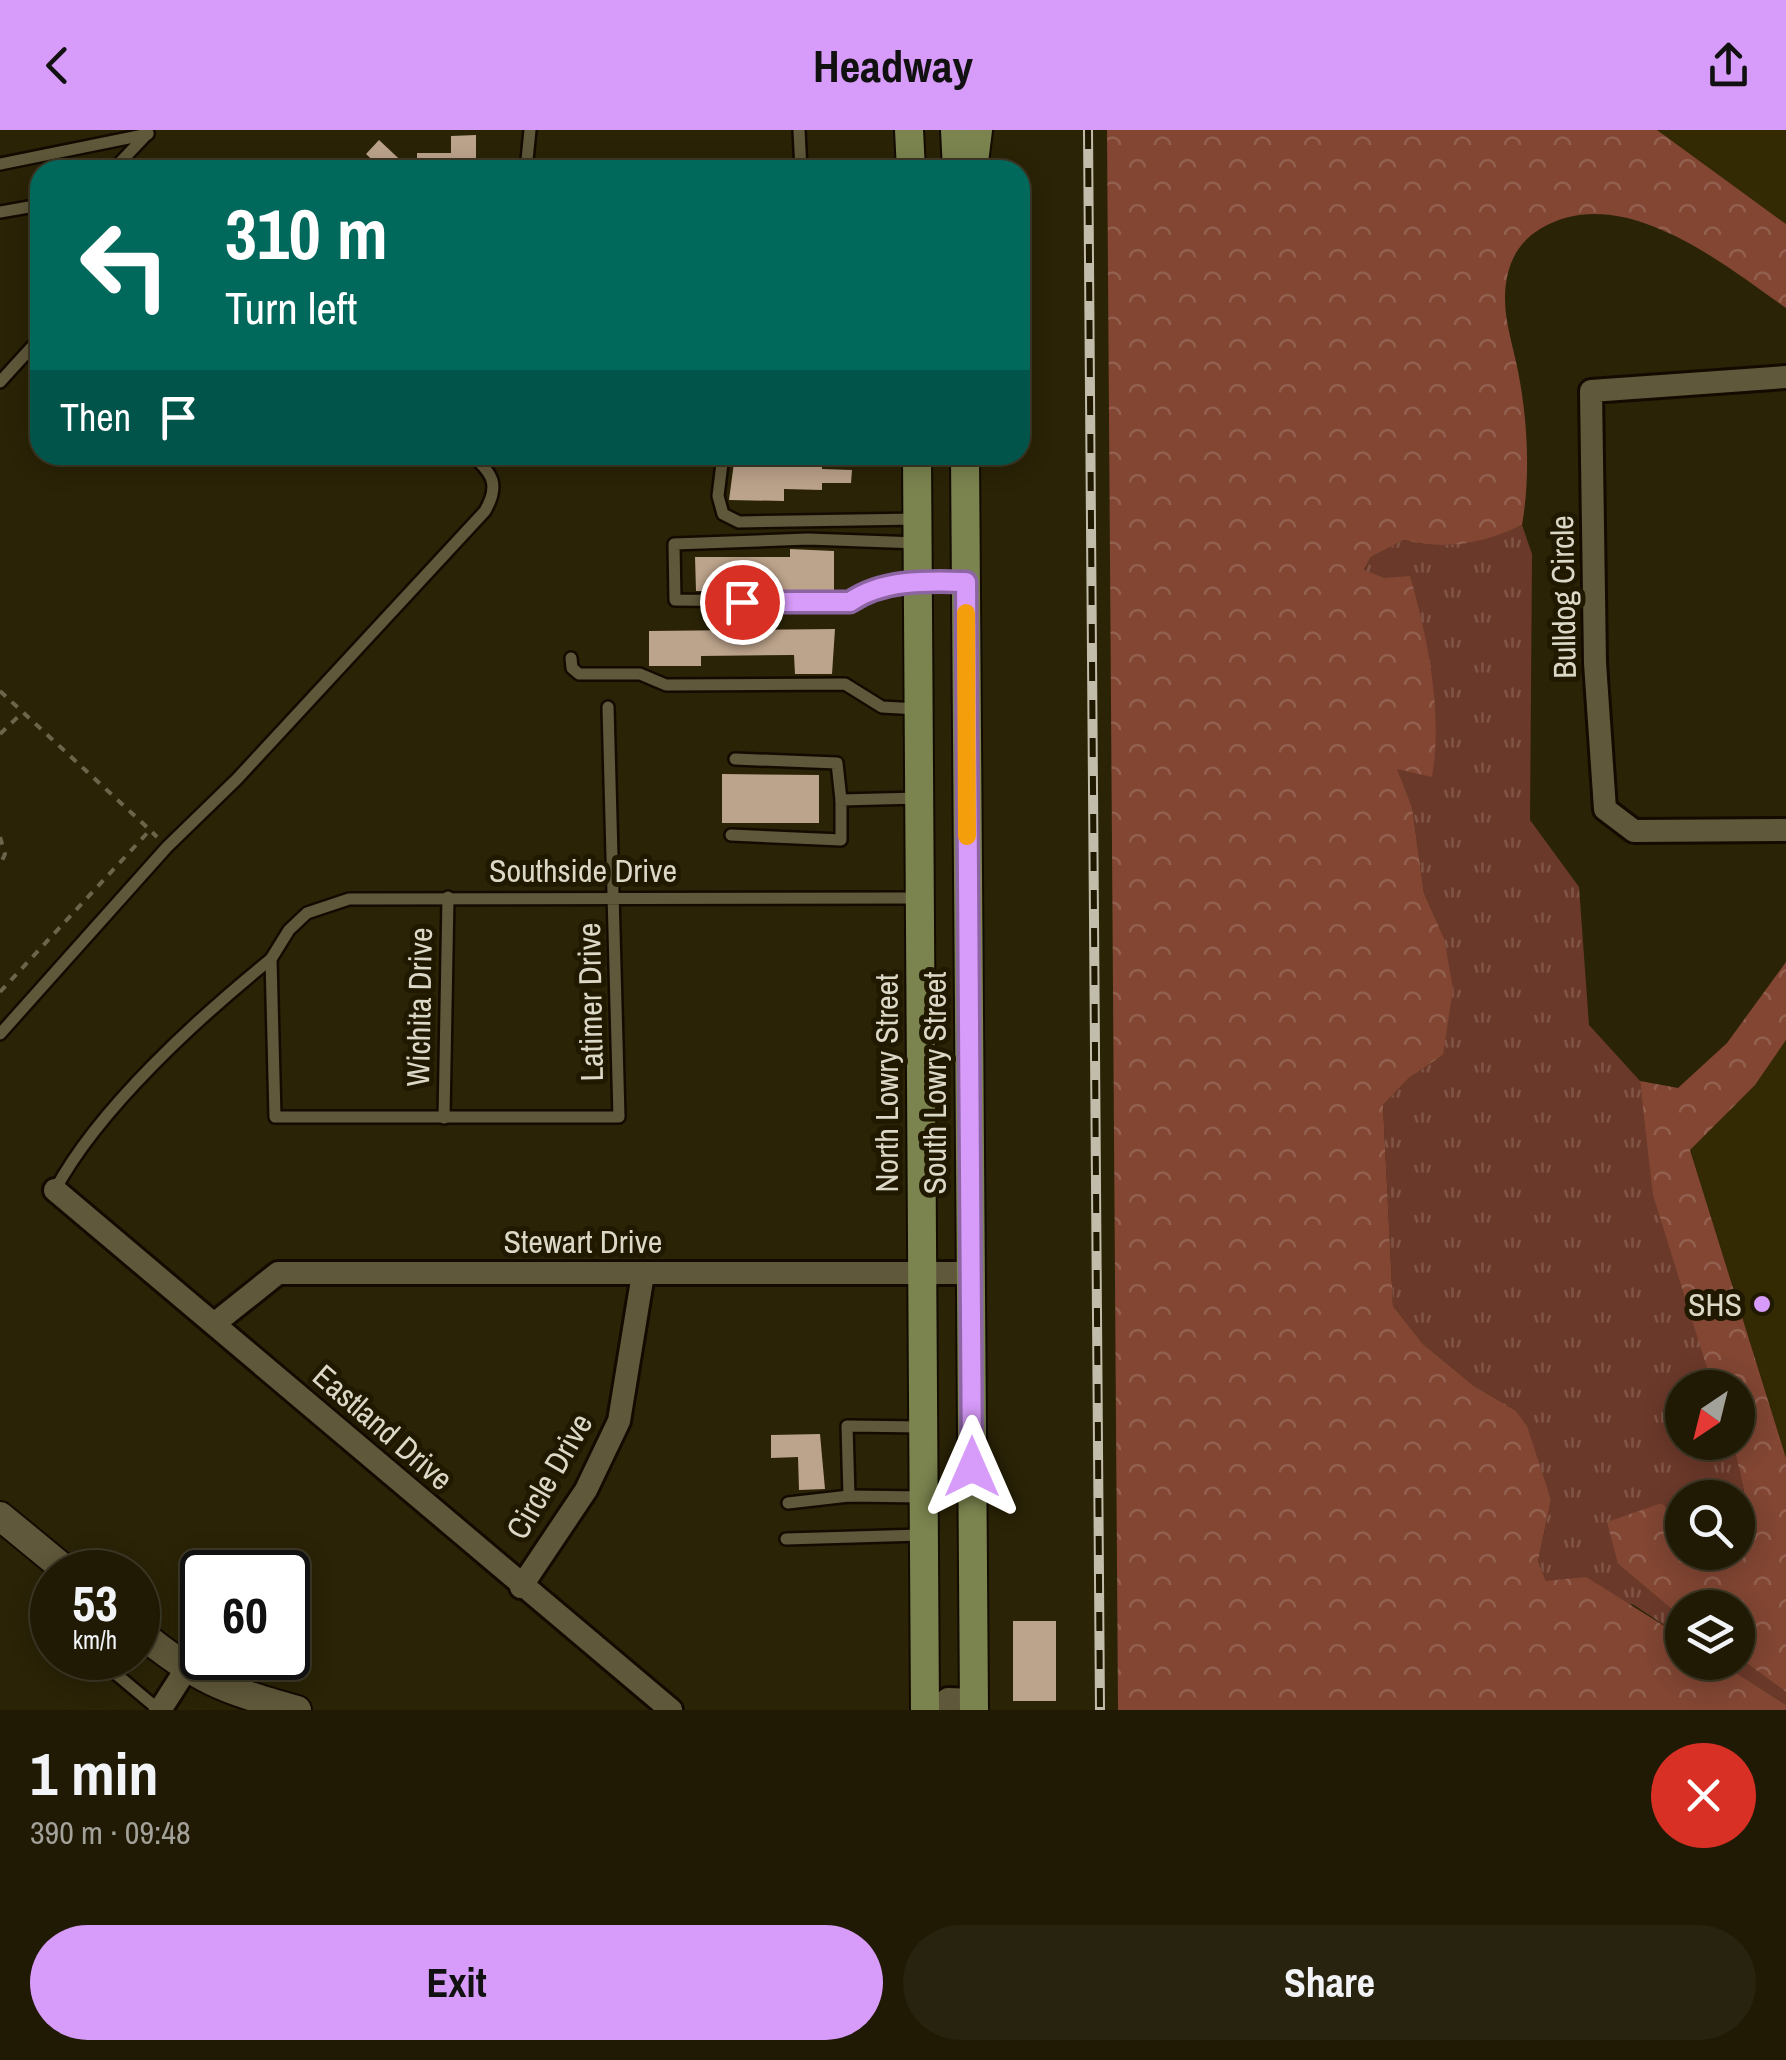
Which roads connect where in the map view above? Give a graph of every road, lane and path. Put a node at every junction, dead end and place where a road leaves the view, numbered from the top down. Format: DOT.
graph roads {
  1 [pos="530,130"];
  2 [pos="799,130"];
  3 [pos="909,130"];
  4 [pos="955,130"];
  5 [pos="978,130"];
  6 [pos="150,132"];
  7 [pos="123,160"];
  8 [pos="527,160"];
  9 [pos="800,160"];
  10 [pos="910,160"];
  11 [pos="956,160"];
  12 [pos="974,160"];
  13 [pos="0,164"];
  14 [pos="30,207"];
  15 [pos="0,212"];
  16 [pos="30,349"];
  17 [pos="1786,377"];
  18 [pos="0,382"];
  19 [pos="483,465"];
  20 [pos="721,465"];
  21 [pos="918,465"];
  22 [pos="964,465"];
  23 [pos="918,531"];
  24 [pos="918,581"];
  25 [pos="966,582"];
  26 [pos="571,658"];
  27 [pos="0,691"];
  28 [pos="608,707"];
  29 [pos="918,710"];
  30 [pos="22,712"];
  31 [pos="0,734"];
  32 [pos="735,760"];
  33 [pos="919,798"];
  34 [pos="841,800"];
  35 [pos="150,830"];
  36 [pos="1786,830"];
  37 [pos="731,835"];
  38 [pos="0,836"];
  39 [pos="167,847"];
  40 [pos="0,865"];
  41 [pos="448,897"];
  42 [pos="920,898"];
  43 [pos="616,899"];
  44 [pos="271,959"];
  45 [pos="0,992"];
  46 [pos="0,1034"];
  47 [pos="444,1118"];
  48 [pos="55,1190"];
  49 [pos="922,1272"];
  50 [pos="643,1274"];
  51 [pos="970,1274"];
  52 [pos="214,1324"];
  53 [pos="923,1427"];
  54 [pos="849,1496"];
  55 [pos="924,1497"];
  56 [pos="788,1503"];
  57 [pos="0,1516"];
  58 [pos="924,1535"];
  59 [pos="786,1540"];
  60 [pos="35,1550"];
  61 [pos="520,1587"];
  62 [pos="160,1650"];
  63 [pos="180,1667"];
  64 [pos="180,1678"];
  65 [pos="124,1680"];
  66 [pos="205,1680"];
  67 [pos="974,1705"];
  68 [pos="159,1710"];
  69 [pos="296,1710"];
  70 [pos="672,1710"];
  71 [pos="925,1710"];
  72 [pos="934,1710"];
  1 -- 8 [label="lane"];
  2 -- 9 [label="lane"];
  3 -- 10 [label="main road"];
  4 -- 11 [label="main road"];
  5 -- 12 [label="main road"];
  6 -- 7 [label="lane"];
  6 -- 13 [label="lane"];
  14 -- 15 [label="lane"];
  16 -- 18 [label="lane"];
  17 -- 36 [label="street, Bulldog Circle"];
  19 -- 39 [label="lane"];
  20 -- 23 [label="lane"];
  21 -- 23 [label="main road, North Lowry Street"];
  22 -- 25 [label="main road, South Lowry Street"];
  23 -- 24 [label="main road, North Lowry Street"];
  23 -- 24 [label="lane"];
  24 -- 25 [label="main road"];
  24 -- 29 [label="main road, North Lowry Street"];
  25 -- 51 [label="main road, South Lowry Street"];
  26 -- 29 [label="lane"];
  27 -- 30 [label="path"];
  28 -- 43 [label="lane, Latimer Drive"];
  29 -- 33 [label="main road, North Lowry Street"];
  30 -- 31 [label="path"];
  30 -- 35 [label="path"];
  32 -- 34 [label="lane"];
  33 -- 34 [label="lane"];
  33 -- 42 [label="main road, North Lowry Street"];
  34 -- 37 [label="lane"];
  35 -- 39 [label="path"];
  35 -- 45 [label="path"];
  38 -- 40 [label="path"];
  39 -- 46 [label="lane"];
  41 -- 43 [label="lane, Southside Drive"];
  41 -- 44 [label="lane, Southside Drive"];
  41 -- 47 [label="lane, Wichita Drive"];
  42 -- 43 [label="lane, Southside Drive"];
  42 -- 49 [label="main road, North Lowry Street"];
  43 -- 47 [label="lane, Latimer Drive"];
  44 -- 47 [label="lane"];
  44 -- 48 [label="lane, Southside Drive"];
  48 -- 52 [label="street, Eastland Drive"];
  49 -- 50 [label="street, Stewart Drive"];
  49 -- 51 [label="street, Stewart Drive"];
  49 -- 53 [label="main road, North Lowry Street"];
  50 -- 52 [label="street, Stewart Drive"];
  50 -- 61 [label="street, Circle Drive"];
  51 -- 67 [label="main road, South Lowry Street"];
  52 -- 61 [label="street, Eastland Drive"];
  53 -- 54 [label="lane"];
  53 -- 55 [label="main road, North Lowry Street"];
  54 -- 55 [label="lane"];
  54 -- 56 [label="lane"];
  55 -- 58 [label="main road, North Lowry Street"];
  57 -- 60 [label="street"];
  58 -- 59 [label="lane"];
  58 -- 71 [label="main road, North Lowry Street"];
  61 -- 70 [label="street, Eastland Drive"];
  62 -- 63 [label="street"];
  64 -- 68 [label="street"];
  65 -- 68 [label="lane"];
  66 -- 69 [label="street"];
  67 -- 72 [label="street"];
}
